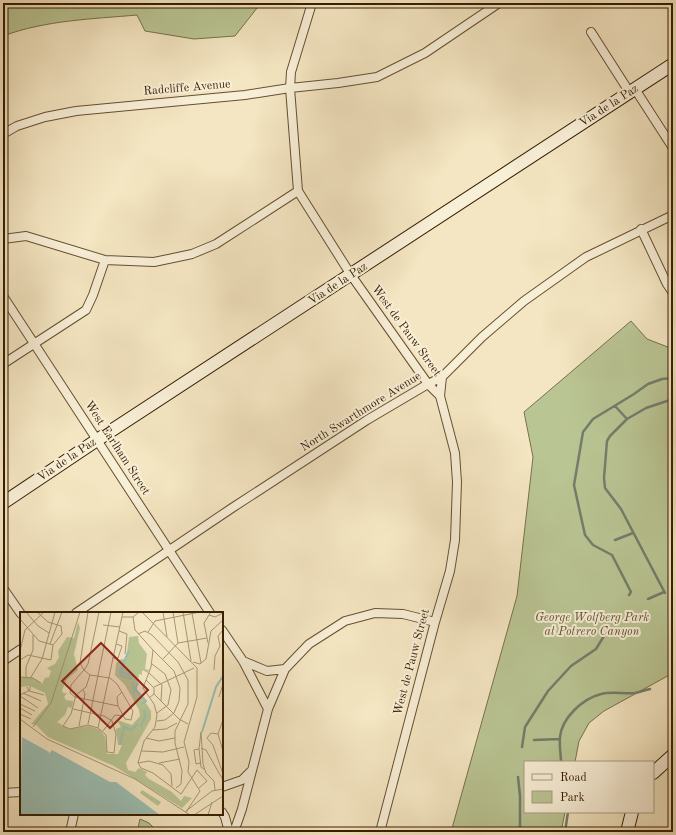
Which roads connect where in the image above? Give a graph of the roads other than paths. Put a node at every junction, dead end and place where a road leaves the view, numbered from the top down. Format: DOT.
graph roads {
  1 [pos="312,3"];
  2 [pos="499,3"];
  3 [pos="591,32"];
  4 [pos="673,64"];
  5 [pos="290,88"];
  6 [pos="633,91"];
  7 [pos="3,134"];
  8 [pos="673,148"];
  9 [pos="298,191"];
  10 [pos="673,215"];
  11 [pos="641,229"];
  12 [pos="3,239"];
  13 [pos="105,260"];
  14 [pos="351,275"];
  15 [pos="673,293"];
  16 [pos="3,296"];
  17 [pos="35,343"];
  18 [pos="3,364"];
  19 [pos="442,377"];
  20 [pos="428,384"];
  21 [pos="440,396"];
  22 [pos="97,440"];
  23 [pos="3,503"];
  24 [pos="169,551"];
  25 [pos="3,588"];
  26 [pos="78,612"];
  27 [pos="209,612"];
  28 [pos="20,613"];
  29 [pos="435,622"];
  30 [pos="223,631"];
  31 [pos="20,650"];
  32 [pos="3,661"];
  33 [pos="243,661"];
  34 [pos="285,669"];
  35 [pos="268,709"];
  36 [pos="673,754"];
  37 [pos="253,770"];
  38 [pos="654,772"];
  39 [pos="223,787"];
  40 [pos="20,792"];
  41 [pos="3,793"];
  42 [pos="632,813"];
  43 [pos="223,814"];
  44 [pos="74,815"];
  45 [pos="70,832"];
  46 [pos="229,832"];
  47 [pos="234,832"];
  48 [pos="380,832"];
  49 [pos="628,832"];
  1 -- 5 [label="street"];
  2 -- 5 [label="street, Radcliffe Avenue"];
  3 -- 6 [label="street"];
  4 -- 6 [label="street, Via de la Paz"];
  5 -- 7 [label="street, Radcliffe Avenue"];
  5 -- 9 [label="street, West de Pauw Street"];
  6 -- 8 [label="street"];
  6 -- 14 [label="street, Via de la Paz"];
  9 -- 13 [label="street"];
  9 -- 14 [label="street, West de Pauw Street"];
  10 -- 11 [label="street, North Swarthmore Avenue"];
  11 -- 15 [label="street"];
  11 -- 19 [label="street, North Swarthmore Avenue"];
  12 -- 13 [label="street"];
  13 -- 17 [label="street"];
  14 -- 20 [label="street, West de Pauw Street"];
  14 -- 22 [label="street, Via de la Paz"];
  16 -- 17 [label="street, West Earlham Street"];
  17 -- 18 [label="street"];
  17 -- 22 [label="street, West Earlham Street"];
  19 -- 20 [label="street, North Swarthmore Avenue"];
  19 -- 21 [label="street"];
  20 -- 21 [label="street, West de Pauw Street"];
  20 -- 24 [label="street, North Swarthmore Avenue"];
  21 -- 29 [label="street, West de Pauw Street"];
  22 -- 23 [label="street, Via de la Paz"];
  22 -- 24 [label="street, West Earlham Street"];
  24 -- 26 [label="street, North Swarthmore Avenue"];
  24 -- 27 [label="street, West Earlham Street"];
  25 -- 28 [label="street"];
  29 -- 34 [label="street"];
  29 -- 48 [label="street, West de Pauw Street"];
  30 -- 33 [label="street"];
  31 -- 32 [label="street"];
  33 -- 34 [label="street"];
  33 -- 35 [label="street"];
  34 -- 35 [label="street"];
  35 -- 37 [label="street"];
  36 -- 38 [label="street"];
  37 -- 39 [label="street"];
  37 -- 47 [label="street"];
  40 -- 41 [label="street"];
  42 -- 49 [label="street"];
  43 -- 46 [label="street"];
  44 -- 45 [label="street"];
}
